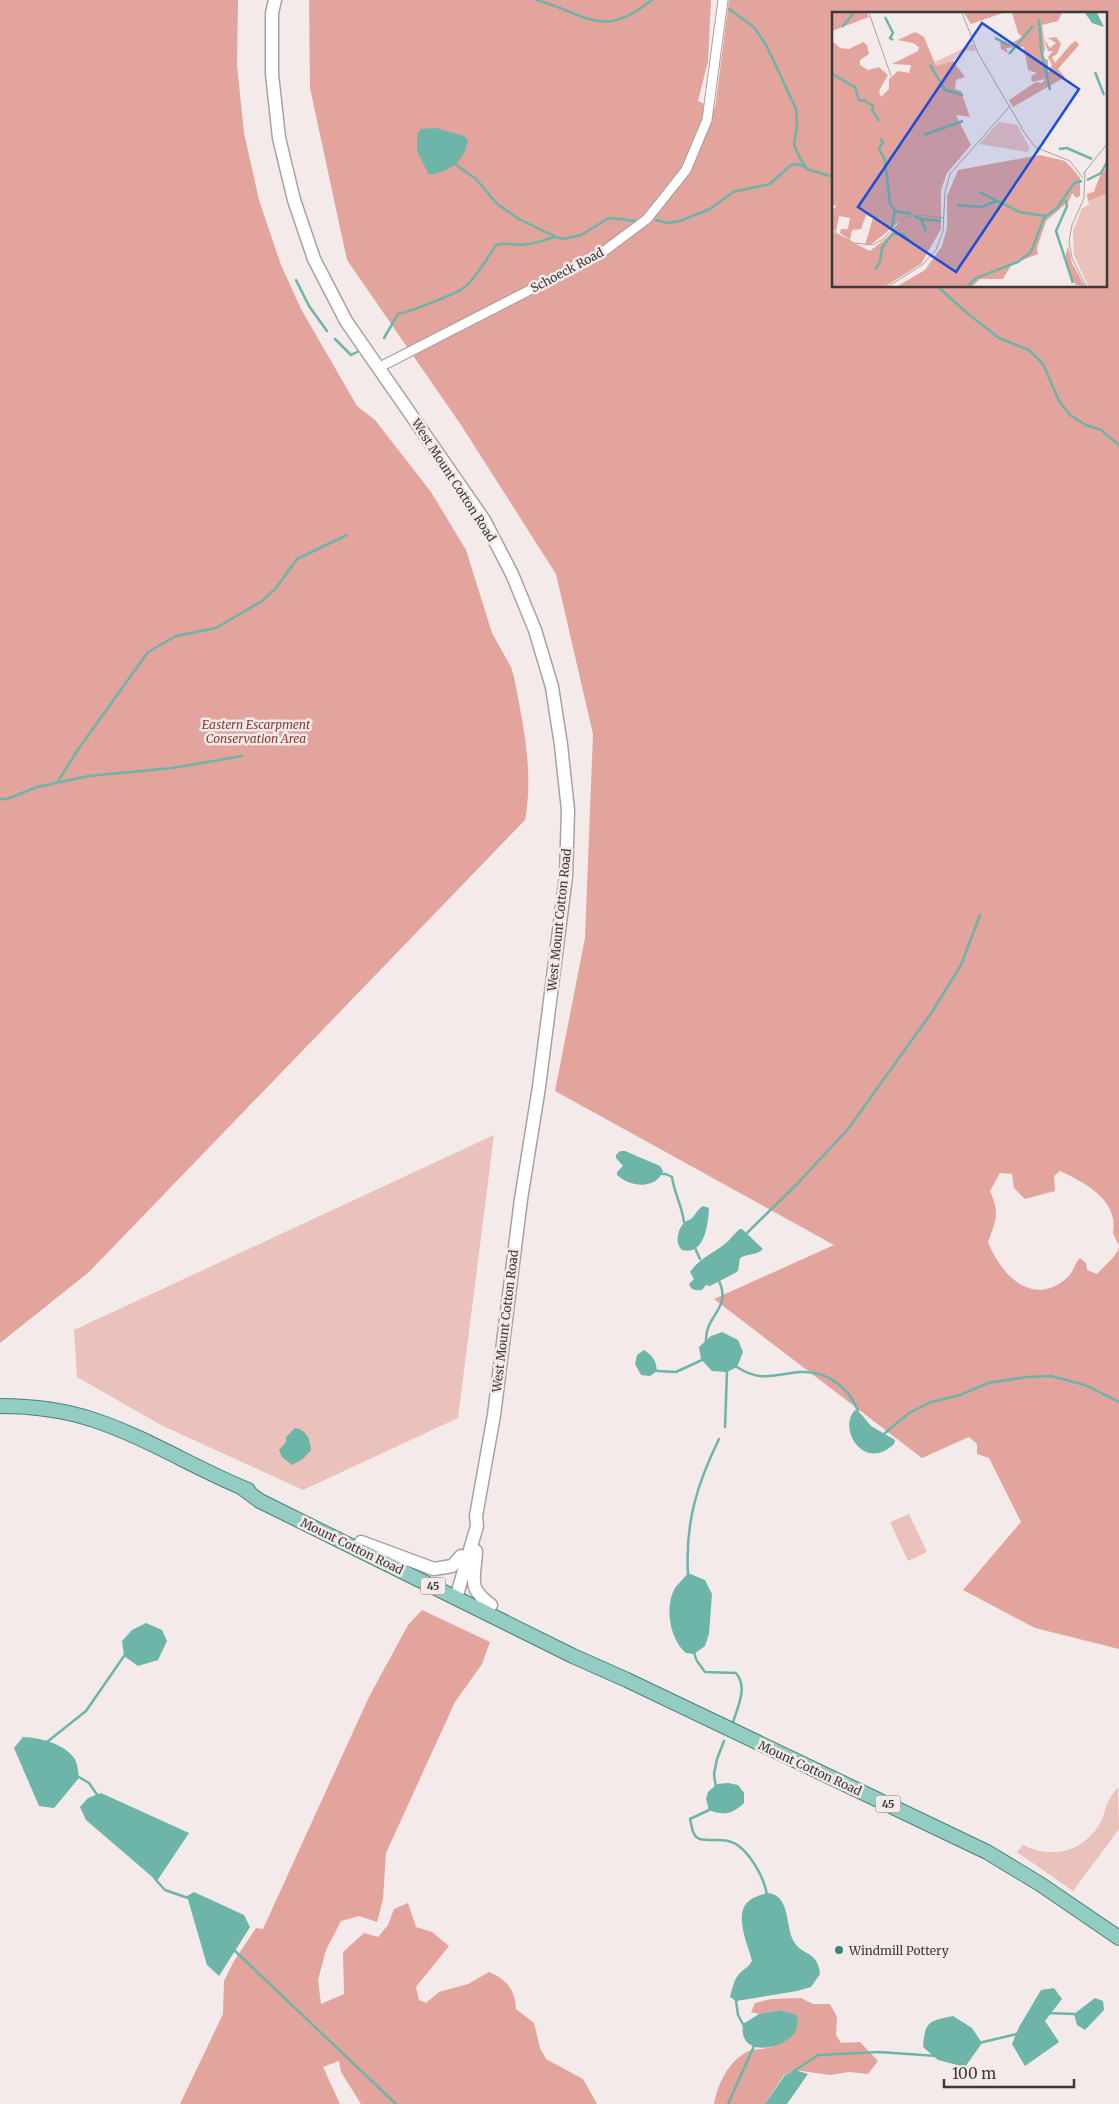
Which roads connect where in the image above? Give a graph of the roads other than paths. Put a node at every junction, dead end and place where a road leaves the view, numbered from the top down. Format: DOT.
graph roads {
  1 [pos="275,0"];
  2 [pos="723,0"];
  3 [pos="378,368"];
  4 [pos="0,1406"];
  5 [pos="241,1487"];
  6 [pos="477,1521"];
  7 [pos="361,1542"];
  8 [pos="461,1556"];
  9 [pos="454,1592"];
  10 [pos="492,1605"];
  11 [pos="627,1680"];
  12 [pos="1119,1938"];
  1 -- 3 [label="main road, West Mount Cotton Road"];
  2 -- 3 [label="street, Schoeck Road"];
  3 -- 6 [label="main road, West Mount Cotton Road"];
  4 -- 5 [label="main road, Mount Cotton Road / 45"];
  5 -- 7 [label="main road, Mount Cotton Road / 45"];
  5 -- 9 [label="main road, Mount Cotton Road / 45"];
  6 -- 8 [label="main road"];
  6 -- 9 [label="main road"];
  6 -- 10 [label="main road"];
  7 -- 8 [label="main road"];
  7 -- 9 [label="main road, Mount Cotton Road / 45"];
  8 -- 9 [label="main road"];
  9 -- 10 [label="main road, Mount Cotton Road / 45"];
  9 -- 11 [label="main road, Mount Cotton Road / 45"];
  10 -- 11 [label="main road, Mount Cotton Road"];
  11 -- 12 [label="main road, Mount Cotton Road / 45"];
}
